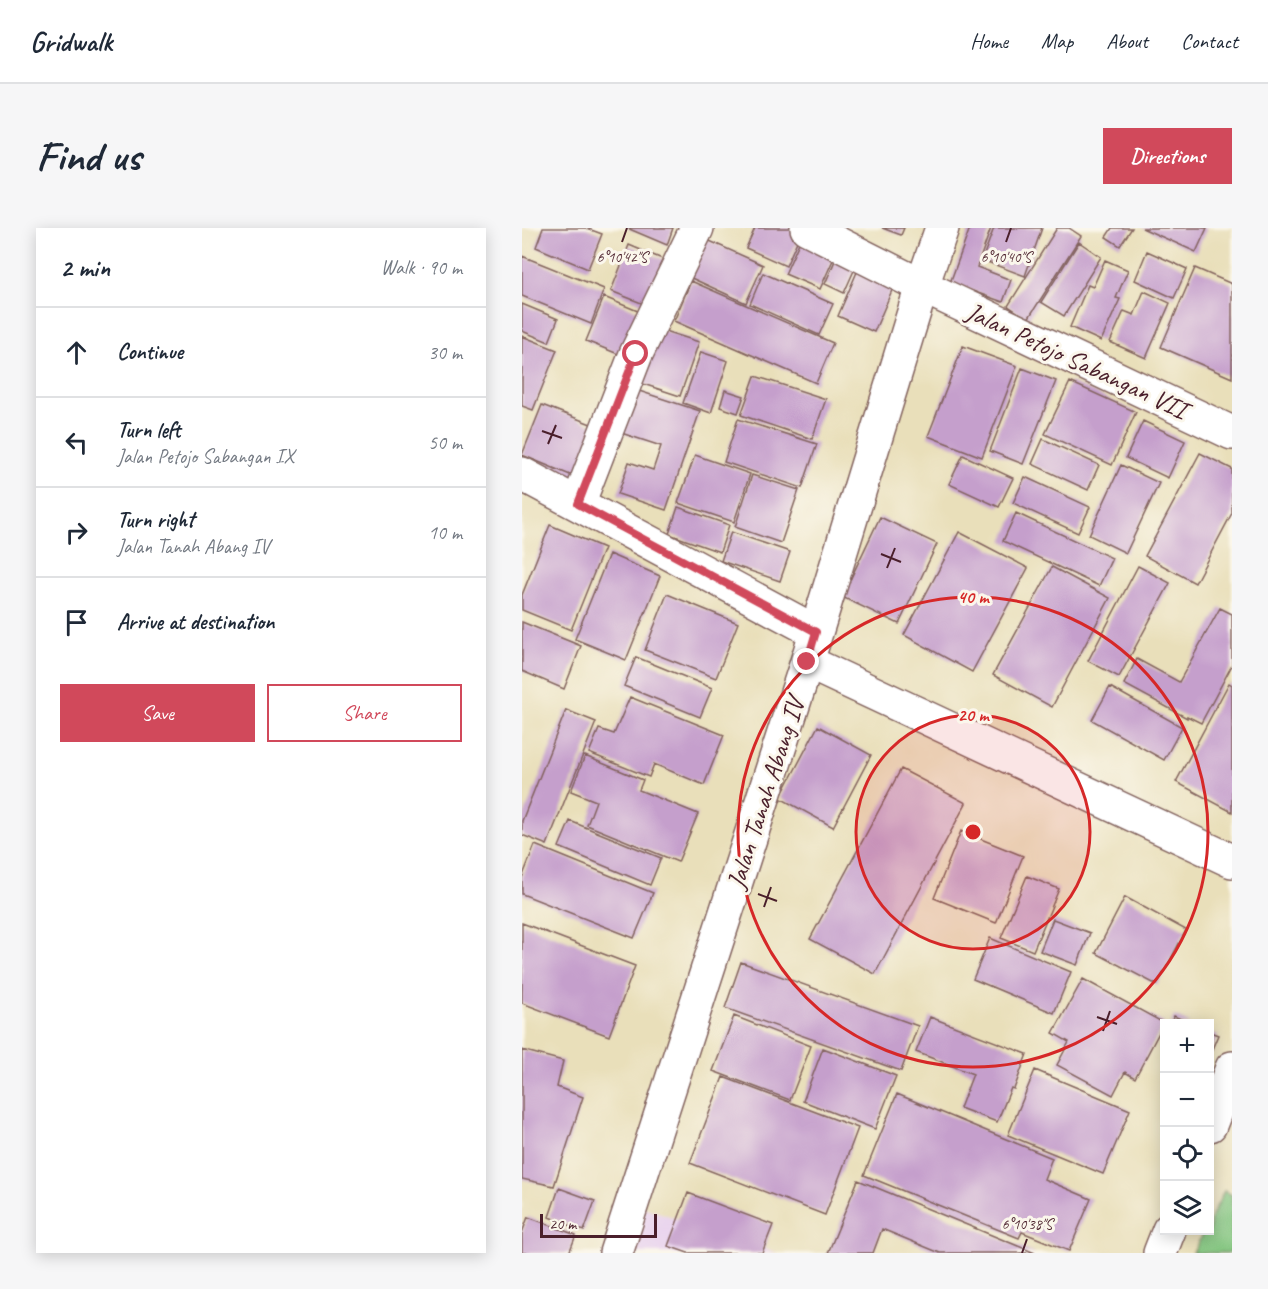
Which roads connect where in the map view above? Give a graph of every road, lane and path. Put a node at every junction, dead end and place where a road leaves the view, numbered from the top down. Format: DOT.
graph roads {
  1 [pos="697,228"];
  2 [pos="807,228"];
  3 [pos="942,228"];
  4 [pos="922,286"];
  5 [pos="1232,434"];
  6 [pos="522,474"];
  7 [pos="578,504"];
  8 [pos="811,647"];
  9 [pos="1232,861"];
  10 [pos="1232,1068"];
  11 [pos="1214,1113"];
  12 [pos="1167,1235"];
  13 [pos="616,1253"];
  14 [pos="1160,1253"];
  1 -- 7 [label="street"];
  2 -- 4 [label="street, Jalan Petojo Sabangan VII"];
  3 -- 4 [label="street, Jalan Tanah Abang IV"];
  4 -- 5 [label="street, Jalan Petojo Sabangan VII"];
  4 -- 8 [label="street, Jalan Tanah Abang IV"];
  6 -- 7 [label="street"];
  7 -- 8 [label="street"];
  8 -- 9 [label="street"];
  8 -- 13 [label="street, Jalan Tanah Abang IV"];
  10 -- 11 [label="street"];
  12 -- 14 [label="street"];
}
